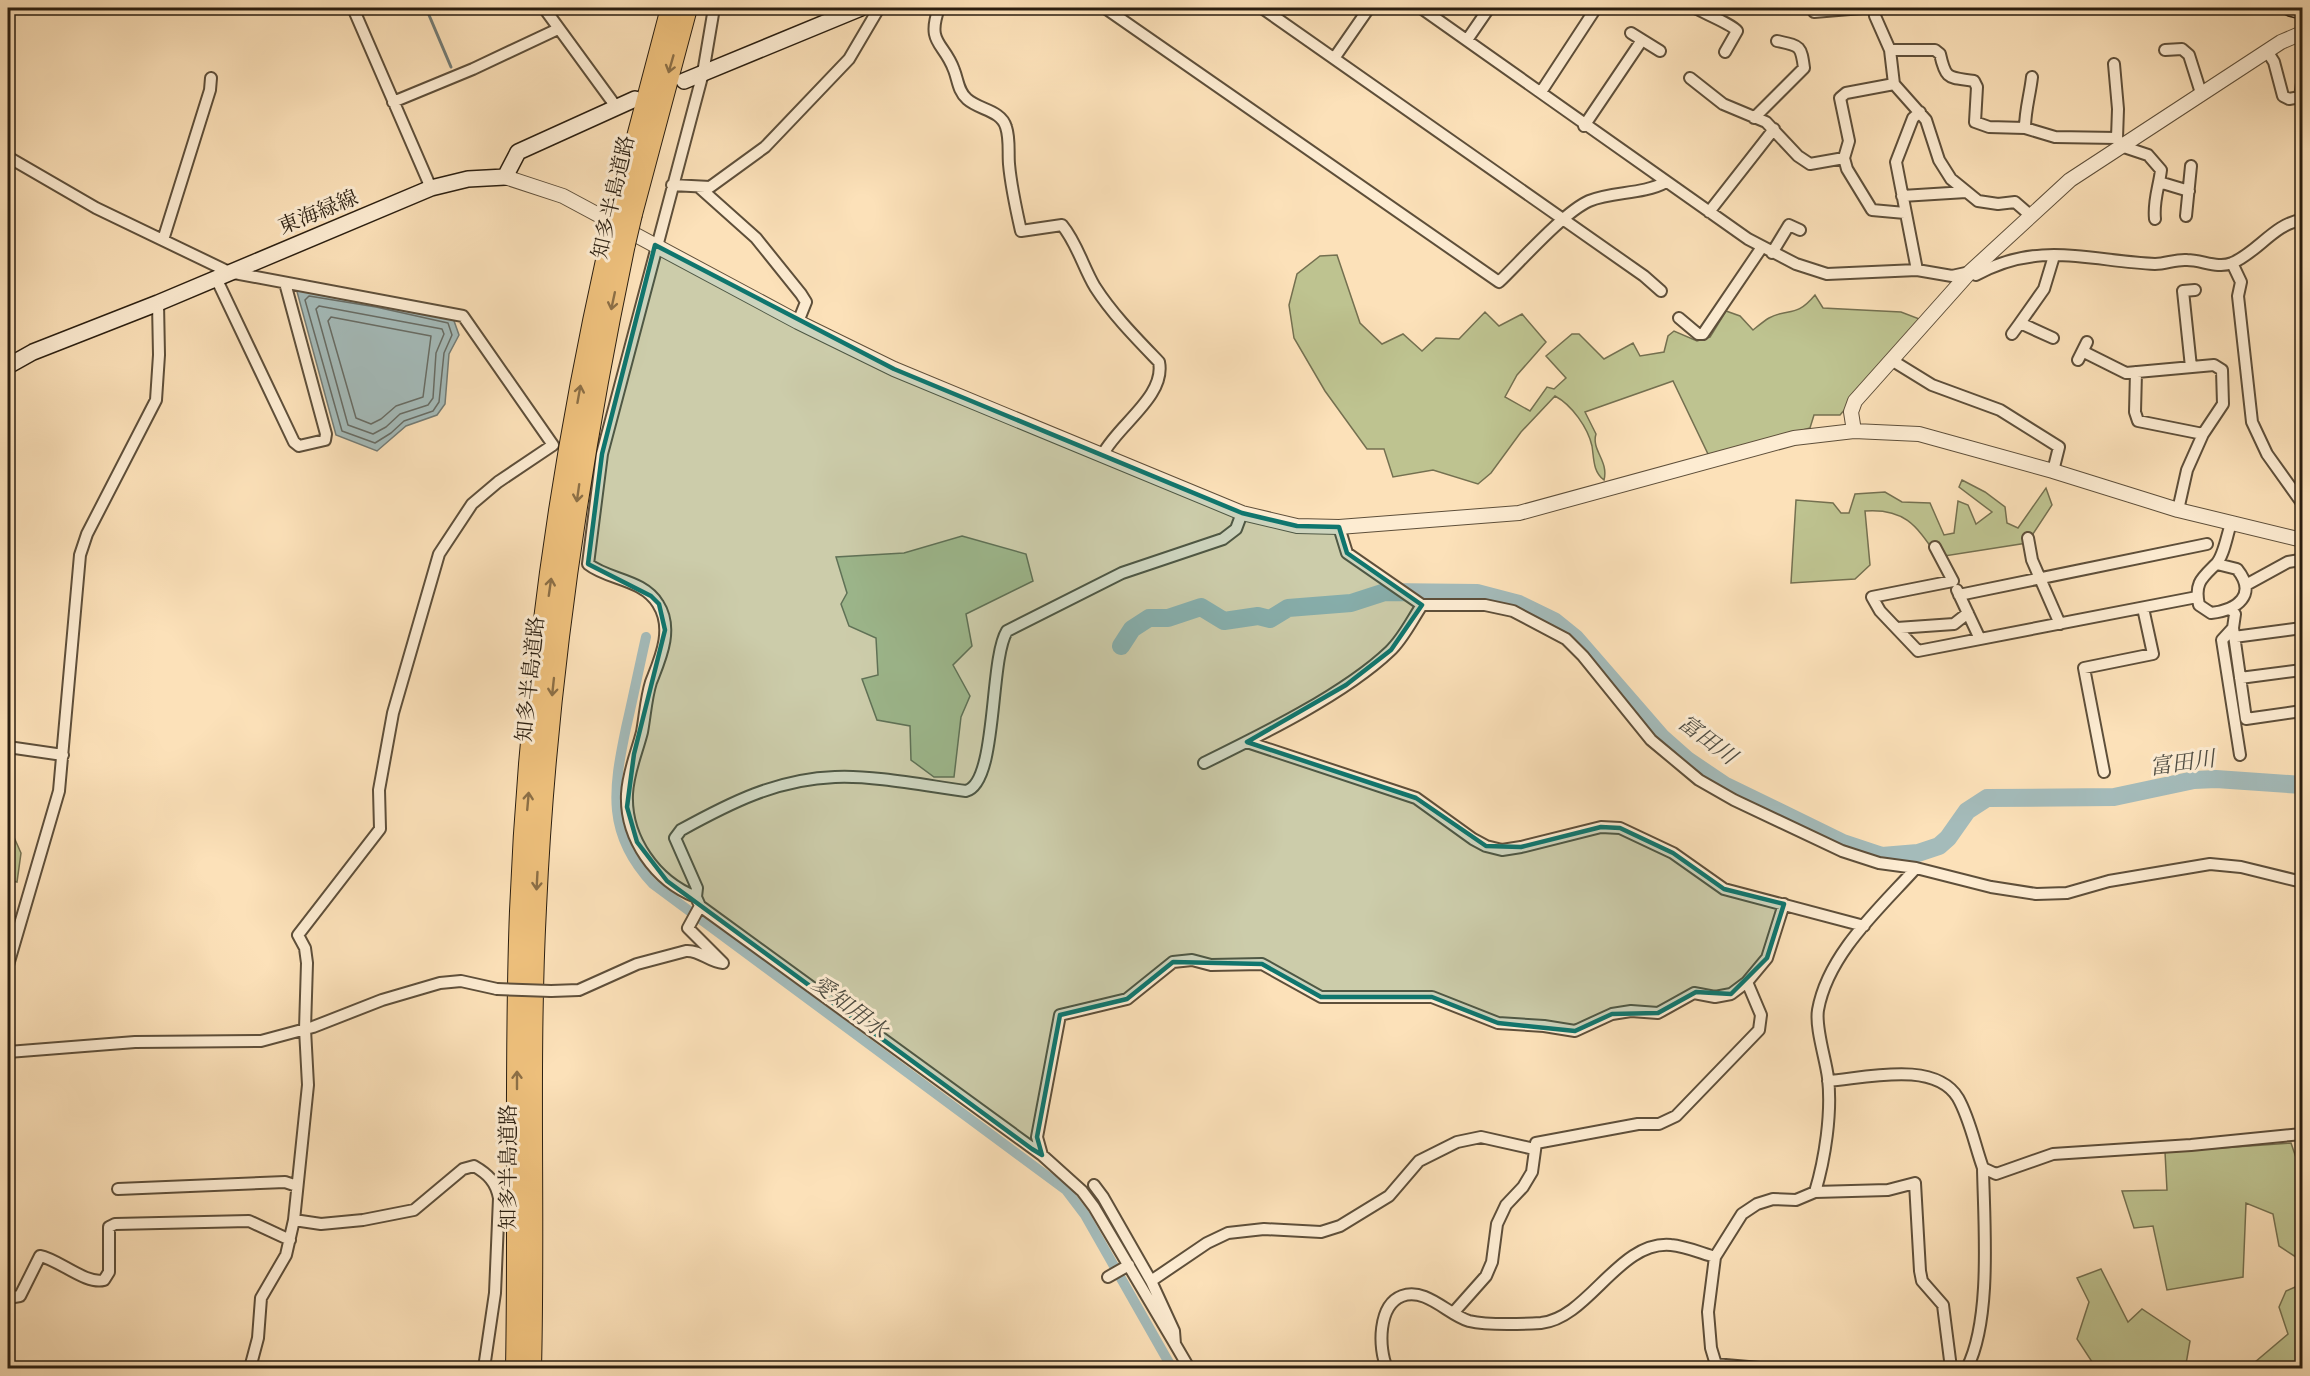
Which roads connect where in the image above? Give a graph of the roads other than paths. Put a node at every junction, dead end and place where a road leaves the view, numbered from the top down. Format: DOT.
graph roads {
  1 [pos="353,8"];
  2 [pos="544,8"];
  3 [pos="671,8"];
  4 [pos="687,8"];
  5 [pos="714,8"];
  6 [pos="861,8"];
  7 [pos="879,8"];
  8 [pos="939,8"];
  9 [pos="1105,8"];
  10 [pos="1262,8"];
  11 [pos="1369,8"];
  12 [pos="1490,8"];
  13 [pos="1596,8"];
  14 [pos="1695,8"];
  15 [pos="1814,8"];
  16 [pos="1848,8"];
  17 [pos="1862,8"];
  18 [pos="2290,8"];
  19 [pos="1426,9"];
  20 [pos="1873,10"];
  21 [pos="2302,11"];
  22 [pos="558,29"];
  23 [pos="1631,33"];
  24 [pos="2302,33"];
  25 [pos="1467,40"];
  26 [pos="1642,40"];
  27 [pos="1777,41"];
  28 [pos="1890,50"];
  29 [pos="2165,50"];
  30 [pos="1660,51"];
  31 [pos="2267,51"];
  32 [pos="1725,52"];
  33 [pos="1335,57"];
  34 [pos="2114,64"];
  35 [pos="703,73"];
  36 [pos="2032,76"];
  37 [pos="211,78"];
  38 [pos="1690,78"];
  39 [pos="684,81"];
  40 [pos="2302,83"];
  41 [pos="1894,84"];
  42 [pos="1541,92"];
  43 [pos="2201,93"];
  44 [pos="635,99"];
  45 [pos="2301,100"];
  46 [pos="393,102"];
  47 [pos="617,108"];
  48 [pos="1920,112"];
  49 [pos="1754,118"];
  50 [pos="1584,126"];
  51 [pos="2025,128"];
  52 [pos="1774,129"];
  53 [pos="2119,142"];
  54 [pos="8,157"];
  55 [pos="1844,158"];
  56 [pos="2191,166"];
  57 [pos="505,177"];
  58 [pos="1665,182"];
  59 [pos="2160,182"];
  60 [pos="672,185"];
  61 [pos="431,188"];
  62 [pos="700,188"];
  63 [pos="2189,191"];
  64 [pos="1966,192"];
  65 [pos="1902,196"];
  66 [pos="625,211"];
  67 [pos="1709,213"];
  68 [pos="1905,213"];
  69 [pos="2030,215"];
  70 [pos="2186,216"];
  71 [pos="2155,219"];
  72 [pos="1564,220"];
  73 [pos="2302,220"];
  74 [pos="1800,230"];
  75 [pos="162,240"];
  76 [pos="618,241"];
  77 [pos="655,245"];
  78 [pos="1767,250"];
  79 [pos="2054,256"];
  80 [pos="2232,263"];
  81 [pos="1917,270"];
  82 [pos="1970,273"];
  83 [pos="223,275"];
  84 [pos="285,283"];
  85 [pos="2195,290"];
  86 [pos="1661,291"];
  87 [pos="158,303"];
  88 [pos="1679,318"];
  89 [pos="798,322"];
  90 [pos="2020,323"];
  91 [pos="2012,334"];
  92 [pos="2053,338"];
  93 [pos="2083,352"];
  94 [pos="1893,361"];
  95 [pos="8,366"];
  96 [pos="2191,367"];
  97 [pos="2136,372"];
  98 [pos="1854,431"];
  99 [pos="2203,434"];
  100 [pos="1103,454"];
  101 [pos="2054,471"];
  102 [pos="2302,503"];
  103 [pos="2178,510"];
  104 [pos="1242,513"];
  105 [pos="2231,524"];
  106 [pos="1339,527"];
  107 [pos="2028,538"];
  108 [pos="2302,540"];
  109 [pos="2206,544"];
  110 [pos="1935,547"];
  111 [pos="2217,564"];
  112 [pos="2302,566"];
  113 [pos="2040,578"];
  114 [pos="1953,582"];
  115 [pos="2246,585"];
  116 [pos="1959,595"];
  117 [pos="2197,597"];
  118 [pos="1422,605"];
  119 [pos="2143,608"];
  120 [pos="2231,609"];
  121 [pos="1968,613"];
  122 [pos="2060,624"];
  123 [pos="1897,628"];
  124 [pos="2302,628"];
  125 [pos="2234,633"];
  126 [pos="1980,639"];
  127 [pos="2302,670"];
  128 [pos="2240,678"];
  129 [pos="2302,711"];
  130 [pos="1247,742"];
  131 [pos="8,747"];
  132 [pos="63,755"];
  133 [pos="2240,755"];
  134 [pos="1204,763"];
  135 [pos="2104,772"];
  136 [pos="1916,868"];
  137 [pos="2302,882"];
  138 [pos="698,902"];
  139 [pos="1784,904"];
  140 [pos="1864,926"];
  141 [pos="8,965"];
  142 [pos="1747,981"];
  143 [pos="305,1029"];
  144 [pos="8,1052"];
  145 [pos="1828,1081"];
  146 [pos="2302,1134"];
  147 [pos="1534,1149"];
  148 [pos="1042,1155"];
  149 [pos="1983,1168"];
  150 [pos="1094,1185"];
  151 [pos="297,1186"];
  152 [pos="118,1189"];
  153 [pos="1815,1192"];
  154 [pos="294,1220"];
  155 [pos="532,1226"];
  156 [pos="290,1240"];
  157 [pos="518,1244"];
  158 [pos="1715,1257"];
  159 [pos="1129,1264"];
  160 [pos="1108,1277"];
  161 [pos="1151,1281"];
  162 [pos="8,1298"];
  163 [pos="1454,1312"];
  164 [pos="1175,1344"];
  165 [pos="1713,1367"];
  166 [pos="250,1368"];
  167 [pos="484,1368"];
  168 [pos="508,1368"];
  169 [pos="516,1368"];
  170 [pos="531,1368"];
  171 [pos="545,1368"];
  172 [pos="1189,1368"];
  173 [pos="1387,1368"];
  174 [pos="1760,1368"];
  175 [pos="1951,1368"];
  176 [pos="1967,1368"];
  1 -- 46 [label="street"];
  2 -- 22 [label="street"];
  3 -- 66 [label="highway, 知多半島道路"];
  4 -- 66 [label="highway, 知多半島道路, one-way"];
  5 -- 35 [label="street"];
  6 -- 35 [label="main road"];
  7 -- 62 [label="street"];
  8 -- 100 [label="street"];
  9 -- 72 [label="street"];
  10 -- 33 [label="street"];
  11 -- 33 [label="street"];
  12 -- 25 [label="street"];
  13 -- 42 [label="street"];
  14 -- 32 [label="street"];
  15 -- 16 [label="street"];
  16 -- 17 [label="street"];
  18 -- 21 [label="main road"];
  19 -- 25 [label="street"];
  20 -- 28 [label="street"];
  22 -- 46 [label="street"];
  22 -- 47 [label="street"];
  23 -- 26 [label="street"];
  24 -- 31 [label="street"];
  25 -- 42 [label="street"];
  26 -- 30 [label="street"];
  26 -- 50 [label="street"];
  27 -- 49 [label="street"];
  28 -- 41 [label="street"];
  28 -- 51 [label="street"];
  29 -- 43 [label="street"];
  31 -- 43 [label="street"];
  31 -- 45 [label="street"];
  33 -- 72 [label="street"];
  34 -- 53 [label="street"];
  35 -- 39 [label="main road"];
  35 -- 60 [label="street"];
  36 -- 51 [label="street"];
  37 -- 75 [label="street"];
  38 -- 49 [label="street"];
  40 -- 45 [label="street"];
  41 -- 48 [label="street"];
  41 -- 55 [label="street"];
  42 -- 50 [label="street"];
  43 -- 53 [label="street"];
  44 -- 47 [label="main road"];
  46 -- 61 [label="street"];
  47 -- 57 [label="main road"];
  48 -- 64 [label="street"];
  48 -- 65 [label="street"];
  49 -- 52 [label="street"];
  50 -- 58 [label="street"];
  51 -- 53 [label="street"];
  52 -- 55 [label="street"];
  52 -- 67 [label="street"];
  53 -- 59 [label="street"];
  53 -- 69 [label="street"];
  54 -- 75 [label="street"];
  55 -- 68 [label="street"];
  56 -- 63 [label="street"];
  57 -- 61 [label="main road, 東海緑線"];
  57 -- 77 [label="street"];
  58 -- 67 [label="street"];
  58 -- 72 [label="street"];
  59 -- 63 [label="street"];
  59 -- 71 [label="street"];
  60 -- 62 [label="street"];
  60 -- 77 [label="street"];
  61 -- 83 [label="main road, 東海緑線"];
  62 -- 89 [label="street"];
  63 -- 70 [label="street"];
  64 -- 65 [label="street"];
  64 -- 69 [label="street"];
  65 -- 68 [label="street"];
  66 -- 76 [label="highway, 知多半島道路, bridge"];
  67 -- 78 [label="street"];
  68 -- 81 [label="street"];
  69 -- 82 [label="street"];
  72 -- 86 [label="street"];
  73 -- 80 [label="street"];
  74 -- 78 [label="street"];
  75 -- 83 [label="street"];
  76 -- 155 [label="highway, 知多半島道路, one-way"];
  157 -- 76 [label="highway, 知多半島道路, one-way"];
  77 -- 89 [label="street"];
  77 -- 138 [label="street"];
  78 -- 81 [label="street"];
  78 -- 88 [label="street"];
  79 -- 80 [label="street"];
  79 -- 82 [label="street"];
  79 -- 90 [label="street"];
  80 -- 102 [label="street"];
  81 -- 82 [label="street"];
  82 -- 94 [label="street"];
  83 -- 84 [label="street"];
  83 -- 84 [label="street"];
  83 -- 87 [label="main road, 東海緑線"];
  84 -- 143 [label="street"];
  85 -- 96 [label="street"];
  87 -- 95 [label="main road, 東海緑線"];
  87 -- 132 [label="street"];
  89 -- 100 [label="street"];
  90 -- 91 [label="street"];
  90 -- 92 [label="street"];
  93 -- 97 [label="street"];
  94 -- 98 [label="street"];
  94 -- 101 [label="street"];
  96 -- 97 [label="street"];
  96 -- 99 [label="street"];
  97 -- 99 [label="street"];
  98 -- 101 [label="street"];
  98 -- 106 [label="street"];
  99 -- 103 [label="street"];
  100 -- 104 [label="street"];
  101 -- 103 [label="street"];
  103 -- 105 [label="street"];
  104 -- 106 [label="street"];
  104 -- 138 [label="street"];
  105 -- 108 [label="street"];
  105 -- 111 [label="street"];
  106 -- 118 [label="street"];
  107 -- 113 [label="street"];
  109 -- 113 [label="street"];
  110 -- 114 [label="street"];
  111 -- 115 [label="street"];
  111 -- 117 [label="street"];
  112 -- 115 [label="street"];
  113 -- 116 [label="street"];
  113 -- 122 [label="street"];
  114 -- 116 [label="street"];
  114 -- 123 [label="street"];
  115 -- 120 [label="street"];
  116 -- 121 [label="street"];
  117 -- 119 [label="street"];
  117 -- 120 [label="street"];
  118 -- 130 [label="street"];
  118 -- 136 [label="street"];
  119 -- 122 [label="street"];
  119 -- 135 [label="street"];
  120 -- 125 [label="street"];
  121 -- 123 [label="street"];
  121 -- 126 [label="street"];
  122 -- 126 [label="street"];
  123 -- 126 [label="street"];
  124 -- 125 [label="street"];
  125 -- 128 [label="street"];
  125 -- 133 [label="street"];
  127 -- 128 [label="street"];
  128 -- 129 [label="street"];
  130 -- 134 [label="street"];
  130 -- 139 [label="street"];
  131 -- 132 [label="street"];
  132 -- 141 [label="street"];
  136 -- 137 [label="street"];
  136 -- 140 [label="street"];
  138 -- 143 [label="street, bridge"];
  138 -- 148 [label="street"];
  139 -- 140 [label="street"];
  139 -- 142 [label="street"];
  140 -- 145 [label="street"];
  142 -- 147 [label="street"];
  142 -- 148 [label="street"];
  143 -- 144 [label="street"];
  143 -- 151 [label="street"];
  145 -- 149 [label="street"];
  145 -- 153 [label="street"];
  146 -- 149 [label="street"];
  147 -- 161 [label="street"];
  147 -- 163 [label="street"];
  148 -- 159 [label="street"];
  149 -- 176 [label="street"];
  150 -- 161 [label="street"];
  151 -- 152 [label="street"];
  151 -- 154 [label="street"];
  153 -- 158 [label="street"];
  153 -- 175 [label="street"];
  154 -- 156 [label="street"];
  154 -- 167 [label="street"];
  155 -- 170 [label="highway, 知多半島道路"];
  155 -- 171 [label="highway"];
  156 -- 162 [label="street"];
  156 -- 166 [label="street"];
  157 -- 168 [label="highway"];
  157 -- 169 [label="highway, 知多半島道路"];
  158 -- 163 [label="street"];
  158 -- 165 [label="street"];
  159 -- 160 [label="street"];
  159 -- 164 [label="street"];
  161 -- 164 [label="street"];
  163 -- 173 [label="street"];
  164 -- 172 [label="street"];
  165 -- 174 [label="street"];
}
